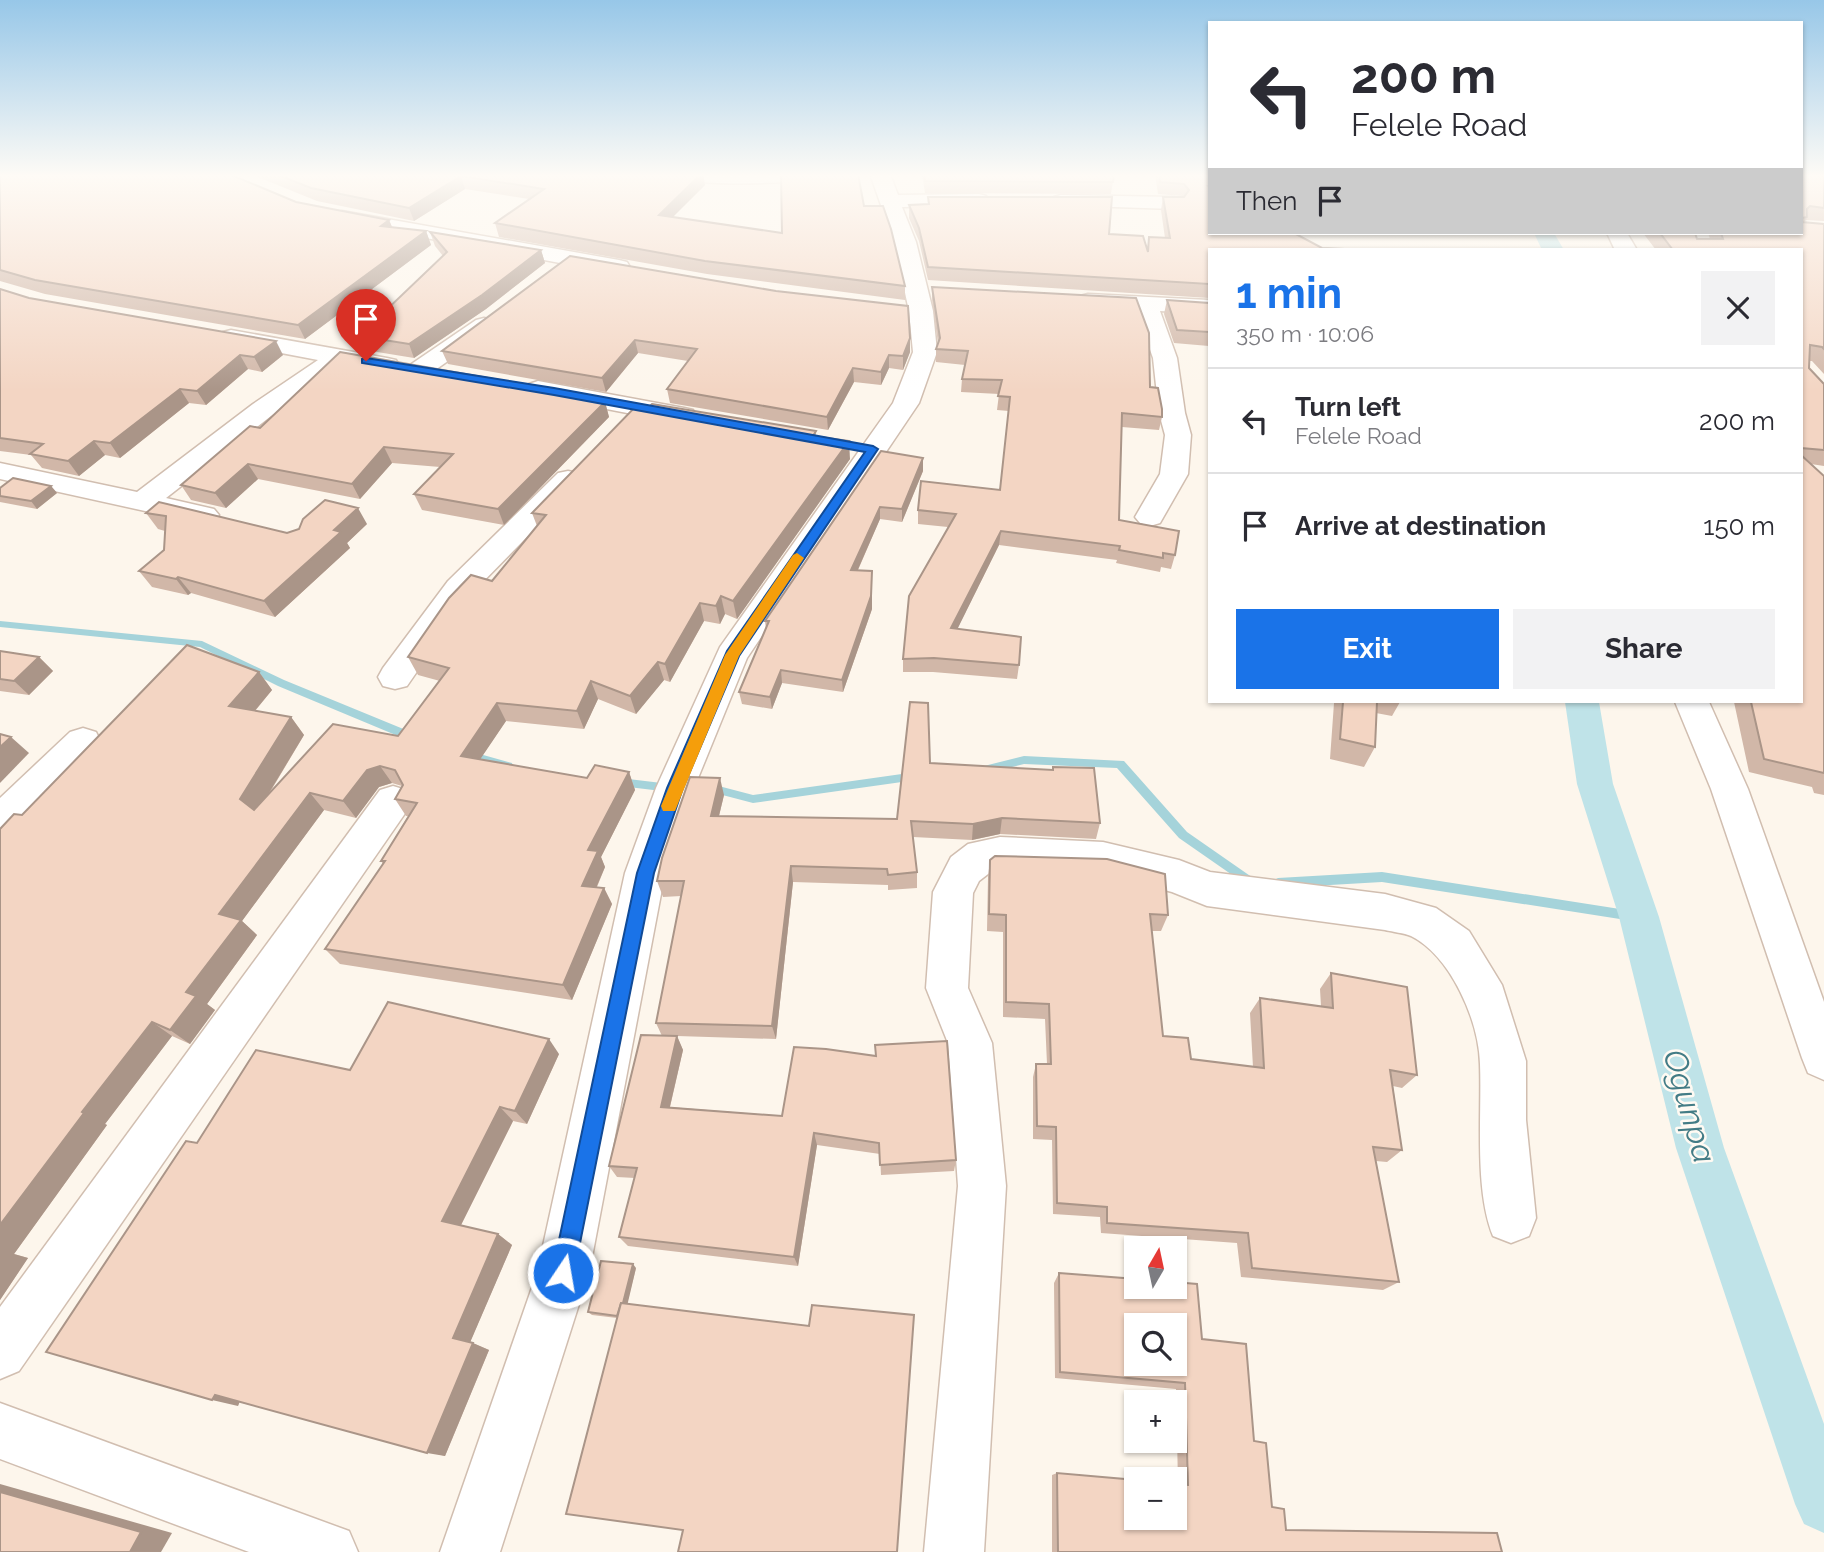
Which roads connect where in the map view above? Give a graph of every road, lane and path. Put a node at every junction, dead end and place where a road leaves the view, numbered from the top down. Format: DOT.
graph roads {
  1 [pos="511,246"];
  2 [pos="906,246"];
  3 [pos="570,257"];
  4 [pos="645,272"];
  5 [pos="549,274"];
  6 [pos="942,291"];
  7 [pos="1064,299"];
  8 [pos="918,300"];
  9 [pos="1146,305"];
  10 [pos="1208,307"];
  11 [pos="506,308"];
  12 [pos="897,309"];
  13 [pos="205,332"];
  14 [pos="340,356"];
  15 [pos="419,370"];
  16 [pos="460,377"];
  17 [pos="513,385"];
  18 [pos="702,419"];
  19 [pos="590,457"];
  20 [pos="0,471"];
  21 [pos="145,500"];
  22 [pos="1150,517"];
  23 [pos="233,522"];
  24 [pos="394,677"];
  25 [pos="1693,703"];
  26 [pos="83,742"];
  27 [pos="393,801"];
  28 [pos="0,822"];
  29 [pos="1824,1058"];
  30 [pos="1511,1219"];
  31 [pos="0,1352"];
  32 [pos="0,1431"];
  33 [pos="328,1552"];
  34 [pos="470,1552"];
  35 [pos="954,1552"];
  1 -- 3 [label="street"];
  2 -- 8 [label="street"];
  3 -- 4 [label="street"];
  3 -- 5 [label="street"];
  6 -- 8 [label="street"];
  7 -- 9 [label="street"];
  8 -- 12 [label="street"];
  8 -- 34 [label="street"];
  9 -- 10 [label="street"];
  9 -- 22 [label="street"];
  11 -- 15 [label="street"];
  13 -- 14 [label="street"];
  14 -- 15 [label="street"];
  14 -- 21 [label="street"];
  15 -- 16 [label="street"];
  17 -- 18 [label="street"];
  19 -- 24 [label="street"];
  20 -- 21 [label="street"];
  21 -- 23 [label="street"];
  25 -- 29 [label="street"];
  26 -- 28 [label="street"];
  27 -- 31 [label="street"];
  30 -- 35 [label="street"];
  32 -- 33 [label="street"];
}
